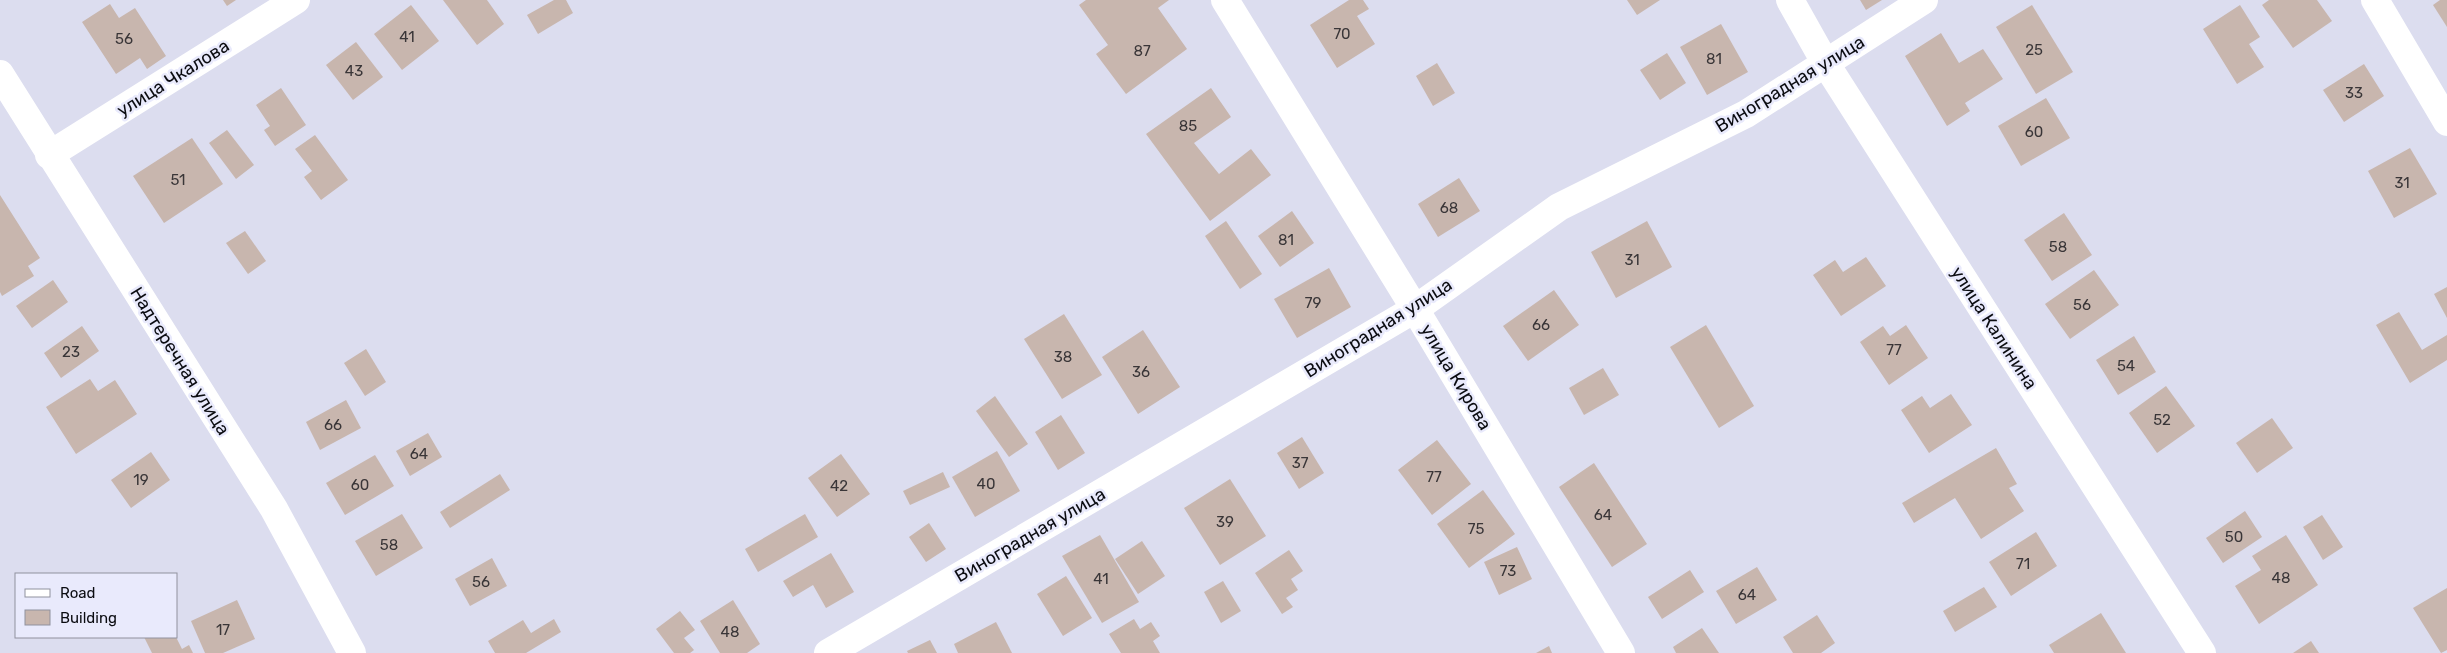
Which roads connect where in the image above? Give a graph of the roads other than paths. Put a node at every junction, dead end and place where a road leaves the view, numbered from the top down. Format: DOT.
graph roads {
  1 [pos="296,0"];
  2 [pos="1224,0"];
  3 [pos="1790,0"];
  4 [pos="1924,0"];
  5 [pos="2375,0"];
  6 [pos="1826,64"];
  7 [pos="0,74"];
  8 [pos="2447,122"];
  9 [pos="49,155"];
  10 [pos="1415,309"];
  11 [pos="352,653"];
  12 [pos="828,653"];
  13 [pos="1622,653"];
  14 [pos="2202,653"];
  1 -- 9 [label="street, улица Чкалова"];
  2 -- 10 [label="street, улица Кирова"];
  3 -- 6 [label="street, улица Калинина"];
  4 -- 6 [label="street, Виноградная улица"];
  5 -- 8 [label="street"];
  6 -- 10 [label="street, Виноградная улица"];
  6 -- 14 [label="street, улица Калинина"];
  7 -- 9 [label="street, Надтеречная улица"];
  9 -- 11 [label="street, Надтеречная улица"];
  10 -- 12 [label="street, Виноградная улица"];
  10 -- 13 [label="street, улица Кирова"];
}
